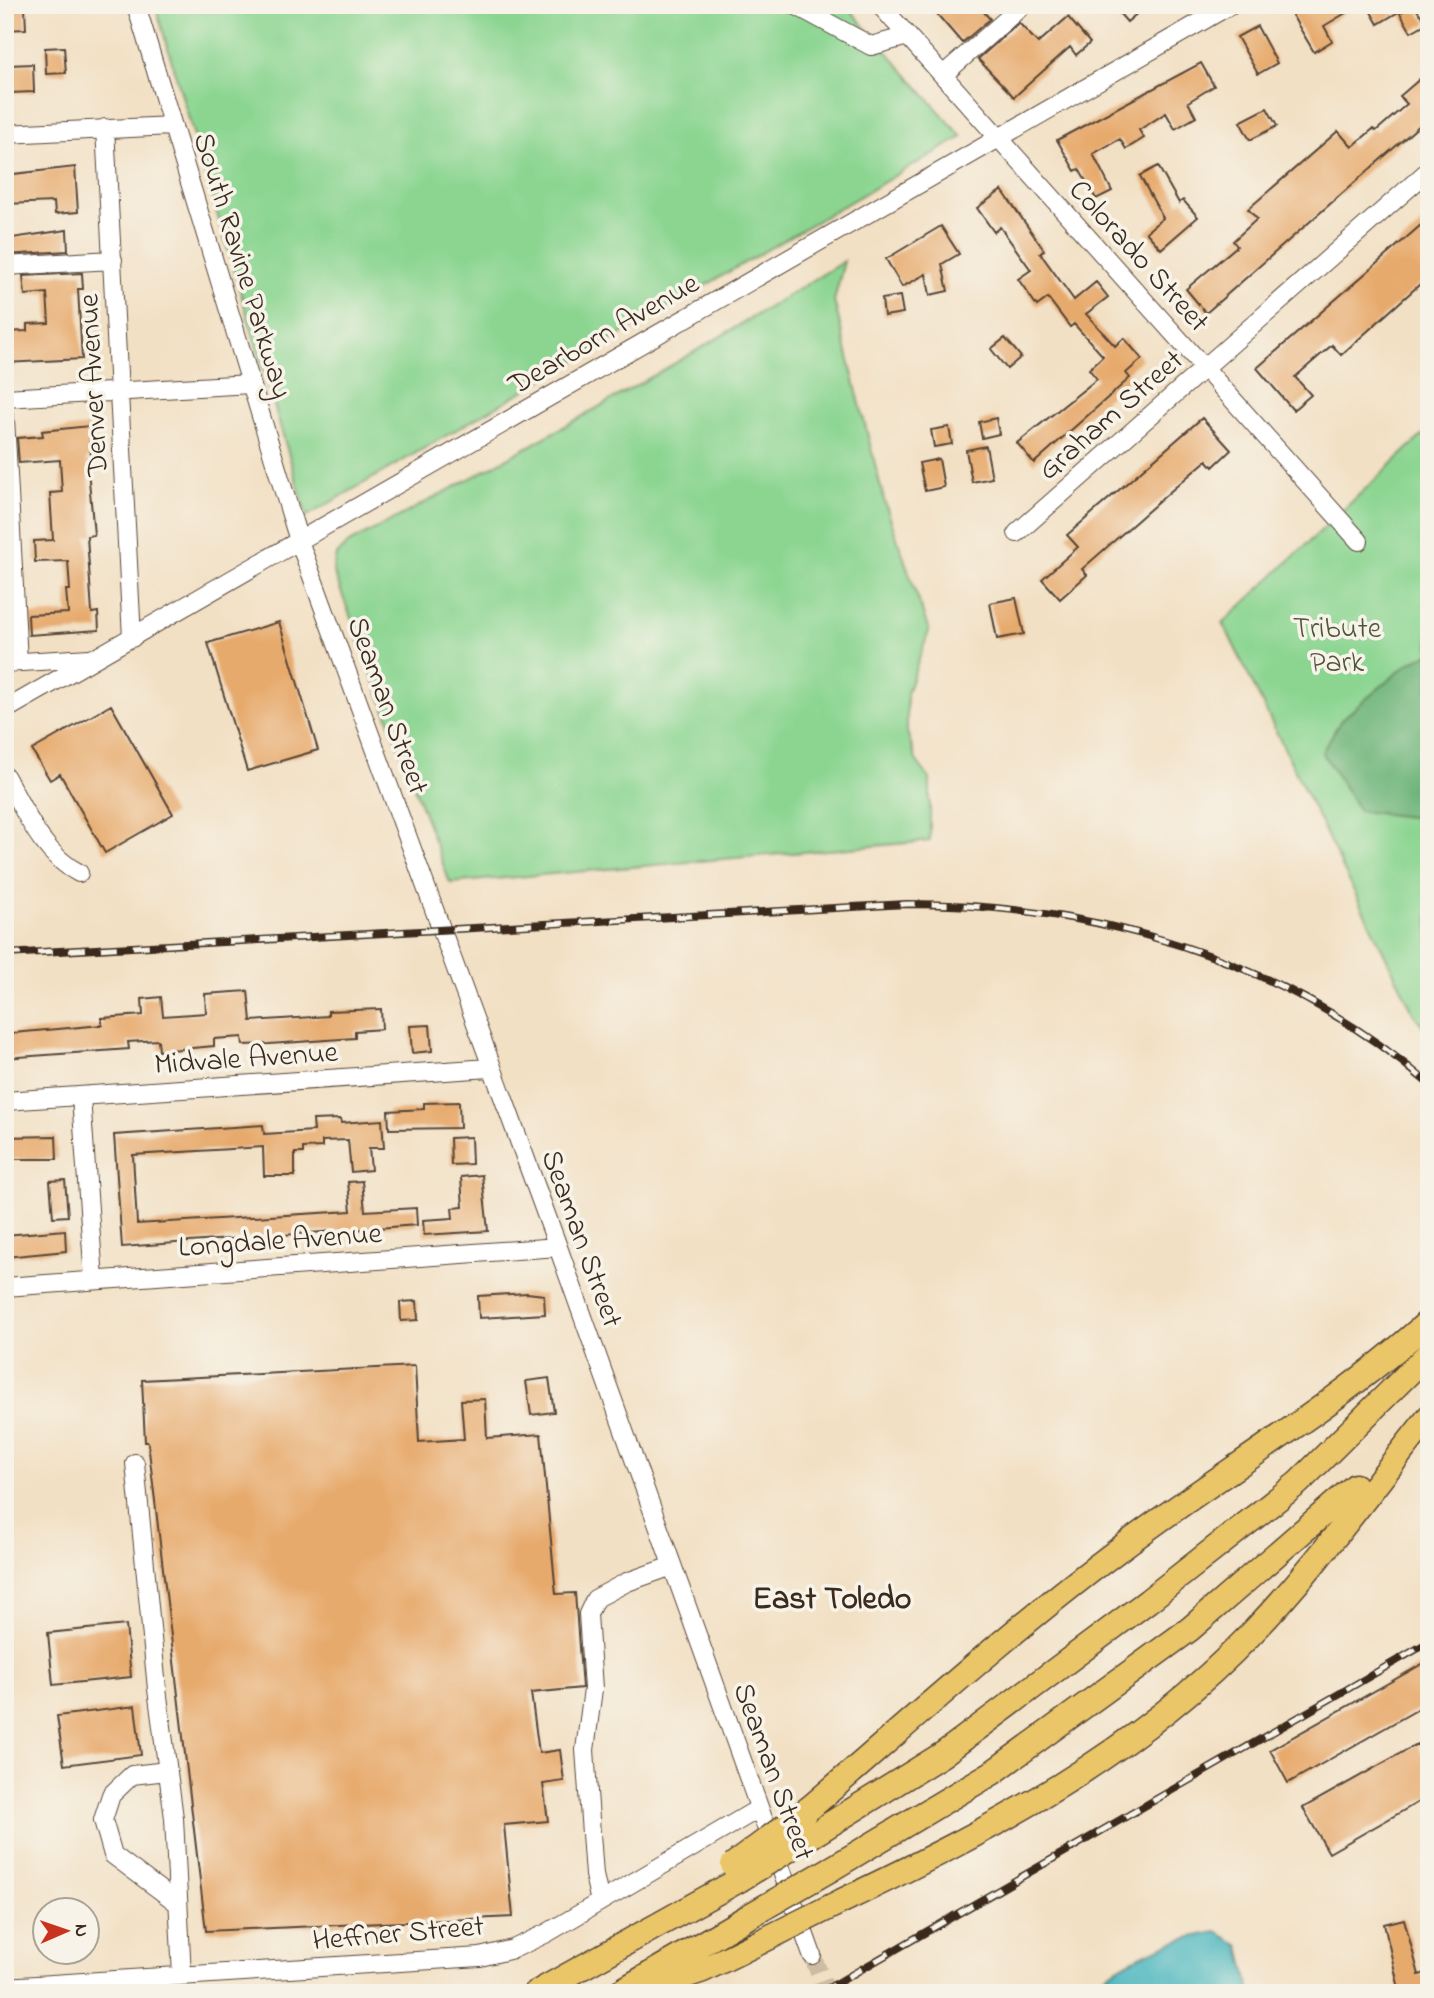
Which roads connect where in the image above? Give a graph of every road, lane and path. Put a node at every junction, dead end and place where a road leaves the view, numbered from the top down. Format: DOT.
graph roads {
  1 [pos="136,5"];
  2 [pos="795,5"];
  3 [pos="880,5"];
  4 [pos="1023,5"];
  5 [pos="1230,5"];
  6 [pos="908,36"];
  7 [pos="943,75"];
  8 [pos="172,126"];
  9 [pos="105,128"];
  10 [pos="5,134"];
  11 [pos="999,139"];
  12 [pos="1429,170"];
  13 [pos="113,260"];
  14 [pos="5,266"];
  15 [pos="1203,369"];
  16 [pos="251,384"];
  17 [pos="121,392"];
  18 [pos="5,398"];
  19 [pos="5,418"];
  20 [pos="8,529"];
  21 [pos="1017,533"];
  22 [pos="299,541"];
  23 [pos="1359,541"];
  24 [pos="132,638"];
  25 [pos="94,658"];
  26 [pos="12,663"];
  27 [pos="5,710"];
  28 [pos="5,776"];
  29 [pos="79,873"];
  30 [pos="490,1068"];
  31 [pos="81,1097"];
  32 [pos="5,1101"];
  33 [pos="558,1247"];
  34 [pos="94,1280"];
  35 [pos="5,1287"];
  36 [pos="1429,1321"];
  37 [pos="1429,1353"];
  38 [pos="1429,1408"];
  39 [pos="1429,1418"];
  40 [pos="135,1463"];
  41 [pos="672,1566"];
  42 [pos="167,1771"];
  43 [pos="758,1809"];
  44 [pos="733,1877"];
  45 [pos="176,1902"];
  46 [pos="600,1902"];
  47 [pos="813,1955"];
  48 [pos="182,1976"];
  49 [pos="5,1987"];
  50 [pos="536,1993"];
  51 [pos="618,1993"];
  52 [pos="635,1993"];
  1 -- 8 [label="street, South Ravine Parkway"];
  2 -- 6 [label="street"];
  3 -- 6 [label="street, Colorado Street"];
  4 -- 7 [label="street"];
  5 -- 11 [label="street, Dearborn Avenue"];
  6 -- 7 [label="street, Colorado Street"];
  7 -- 11 [label="street, Colorado Street"];
  8 -- 9 [label="street"];
  8 -- 16 [label="street, South Ravine Parkway"];
  9 -- 10 [label="street"];
  9 -- 13 [label="street, Denver Avenue"];
  11 -- 15 [label="street, Colorado Street"];
  11 -- 22 [label="street, Dearborn Avenue"];
  12 -- 15 [label="street, Graham Street"];
  13 -- 14 [label="street"];
  13 -- 17 [label="street, Denver Avenue"];
  15 -- 21 [label="street, Graham Street"];
  15 -- 23 [label="street, Colorado Street"];
  16 -- 17 [label="street"];
  16 -- 22 [label="street, South Ravine Parkway"];
  17 -- 18 [label="street"];
  17 -- 24 [label="street, Denver Avenue"];
  19 -- 20 [label="street"];
  20 -- 26 [label="street"];
  22 -- 24 [label="street, Dearborn Avenue"];
  22 -- 30 [label="street, Seaman Street"];
  24 -- 25 [label="street, Dearborn Avenue"];
  25 -- 26 [label="street"];
  25 -- 27 [label="street, Dearborn Avenue"];
  28 -- 29 [label="street"];
  30 -- 31 [label="street, Midvale Avenue"];
  30 -- 33 [label="street, Seaman Street"];
  31 -- 32 [label="street, Midvale Avenue"];
  31 -- 34 [label="street"];
  33 -- 34 [label="street, Longdale Avenue"];
  33 -- 41 [label="street, Seaman Street"];
  34 -- 35 [label="street, Longdale Avenue"];
  36 -- 44 [label="highway, bridge"];
  37 -- 44 [label="highway, bridge"];
  38 -- 51 [label="highway, bridge"];
  39 -- 52 [label="highway, bridge"];
  40 -- 42 [label="street"];
  41 -- 43 [label="street, Seaman Street"];
  41 -- 46 [label="street"];
  42 -- 45 [label="street"];
  42 -- 45 [label="street"];
  43 -- 46 [label="street, Heffner Street"];
  43 -- 47 [label="street, Seaman Street"];
  44 -- 50 [label="highway"];
  45 -- 48 [label="street"];
  46 -- 48 [label="street, Heffner Street"];
  48 -- 49 [label="street, Heffner Street"];
}
